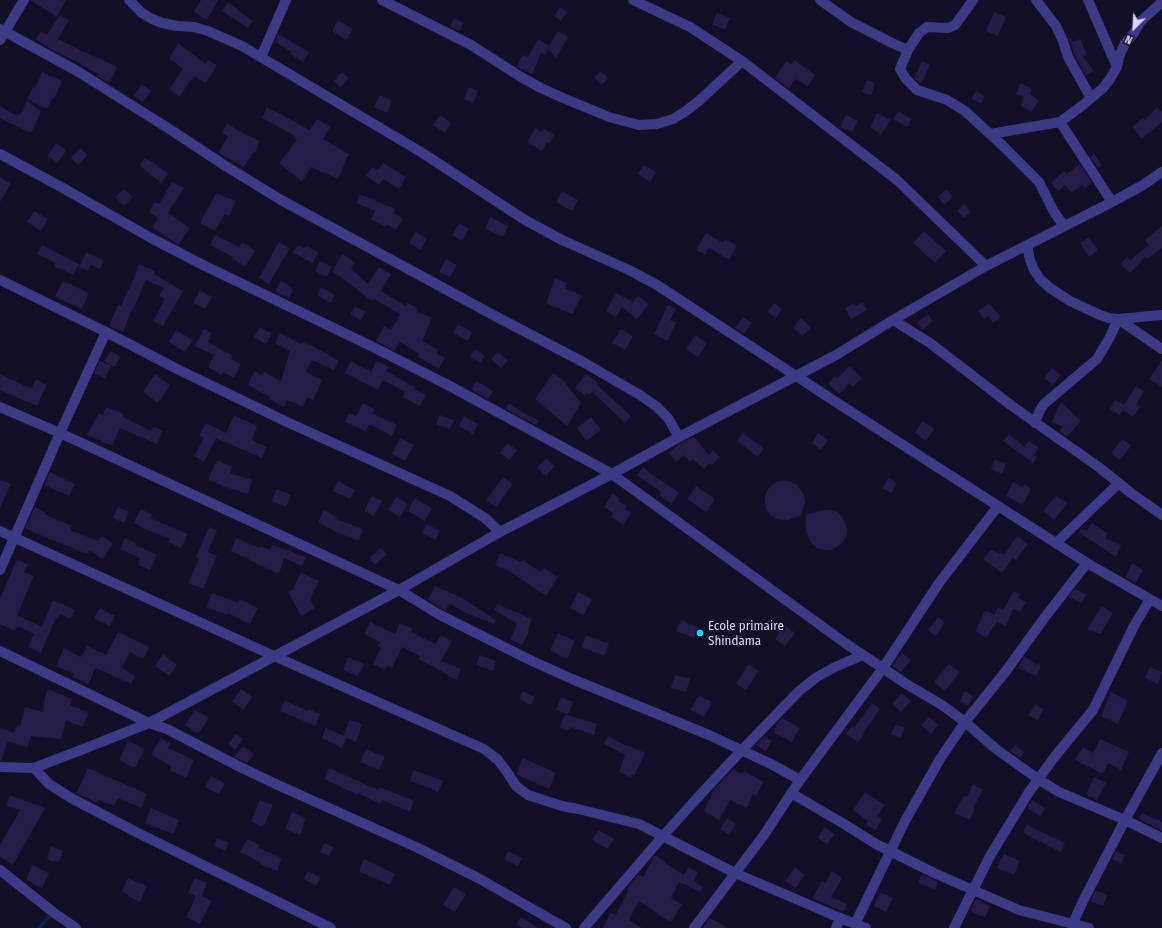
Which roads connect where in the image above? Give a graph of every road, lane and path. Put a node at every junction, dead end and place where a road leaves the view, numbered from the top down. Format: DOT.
graph roads {
  1 [pos="24,0"];
  2 [pos="129,0"];
  3 [pos="286,0"];
  4 [pos="382,0"];
  5 [pos="634,0"];
  6 [pos="820,0"];
  7 [pos="973,0"];
  8 [pos="1036,0"];
  9 [pos="1088,0"];
  10 [pos="1162,2"];
  11 [pos="2,33"];
  12 [pos="908,50"];
  13 [pos="261,57"];
  14 [pos="742,61"];
  15 [pos="1117,67"];
  16 [pos="1091,98"];
  17 [pos="1060,122"];
  18 [pos="990,134"];
  19 [pos="0,154"];
  20 [pos="1162,172"];
  21 [pos="1112,202"];
  22 [pos="1064,226"];
  23 [pos="1027,246"];
  24 [pos="986,266"];
  25 [pos="0,280"];
  26 [pos="1162,315"];
  27 [pos="1118,319"];
  28 [pos="893,320"];
  29 [pos="106,332"];
  30 [pos="1162,349"];
  31 [pos="797,376"];
  32 [pos="0,407"];
  33 [pos="1035,423"];
  34 [pos="60,433"];
  35 [pos="679,437"];
  36 [pos="612,474"];
  37 [pos="1119,483"];
  38 [pos="998,506"];
  39 [pos="1162,515"];
  40 [pos="0,530"];
  41 [pos="500,532"];
  42 [pos="15,537"];
  43 [pos="1056,543"];
  44 [pos="1087,563"];
  45 [pos="0,570"];
  46 [pos="399,590"];
  47 [pos="1150,600"];
  48 [pos="1162,606"];
  49 [pos="0,651"];
  50 [pos="864,655"];
  51 [pos="274,656"];
  52 [pos="883,668"];
  53 [pos="965,722"];
  54 [pos="148,723"];
  55 [pos="742,750"];
  56 [pos="1162,753"];
  57 [pos="0,767"];
  58 [pos="34,768"];
  59 [pos="1038,779"];
  60 [pos="800,780"];
  61 [pos="791,793"];
  62 [pos="1125,820"];
  63 [pos="663,836"];
  64 [pos="1162,838"];
  65 [pos="890,852"];
  66 [pos="0,870"];
  67 [pos="735,873"];
  68 [pos="973,890"];
  69 [pos="840,918"];
  70 [pos="1073,923"];
  71 [pos="62,924"];
  72 [pos="855,924"];
  73 [pos="76,928"];
  74 [pos="332,928"];
  75 [pos="566,928"];
  76 [pos="584,928"];
  77 [pos="694,928"];
  78 [pos="836,928"];
  79 [pos="866,928"];
  80 [pos="954,928"];
  81 [pos="1089,928"];
  1 -- 11 [label="street"];
  2 -- 13 [label="street"];
  3 -- 13 [label="street"];
  4 -- 14 [label="street"];
  5 -- 14 [label="street"];
  6 -- 12 [label="street"];
  7 -- 12 [label="street"];
  8 -- 16 [label="street"];
  9 -- 15 [label="street"];
  10 -- 15 [label="street"];
  11 -- 35 [label="street"];
  12 -- 18 [label="street"];
  13 -- 31 [label="street"];
  14 -- 24 [label="street"];
  15 -- 16 [label="street"];
  16 -- 17 [label="street"];
  17 -- 18 [label="street"];
  17 -- 21 [label="street"];
  18 -- 22 [label="street"];
  19 -- 36 [label="street"];
  20 -- 21 [label="street"];
  21 -- 22 [label="street"];
  22 -- 23 [label="street"];
  23 -- 24 [label="street"];
  23 -- 27 [label="street"];
  24 -- 28 [label="street"];
  25 -- 29 [label="street"];
  26 -- 27 [label="street"];
  27 -- 30 [label="street"];
  27 -- 33 [label="street"];
  28 -- 31 [label="street"];
  28 -- 33 [label="street"];
  29 -- 34 [label="street"];
  29 -- 41 [label="street"];
  31 -- 35 [label="street"];
  31 -- 38 [label="street"];
  32 -- 34 [label="street"];
  33 -- 37 [label="street"];
  34 -- 42 [label="street"];
  34 -- 46 [label="street"];
  35 -- 36 [label="street"];
  36 -- 41 [label="street"];
  36 -- 50 [label="street"];
  37 -- 39 [label="street"];
  37 -- 43 [label="street"];
  38 -- 43 [label="street"];
  38 -- 52 [label="street"];
  40 -- 42 [label="street"];
  41 -- 46 [label="street"];
  42 -- 45 [label="street"];
  42 -- 51 [label="street"];
  43 -- 44 [label="street"];
  44 -- 47 [label="street"];
  44 -- 53 [label="street"];
  46 -- 51 [label="street"];
  46 -- 55 [label="street"];
  47 -- 48 [label="street"];
  47 -- 59 [label="street"];
  49 -- 54 [label="street"];
  50 -- 52 [label="street"];
  50 -- 55 [label="street"];
  51 -- 54 [label="street"];
  51 -- 63 [label="street"];
  52 -- 53 [label="street"];
  52 -- 60 [label="street"];
  53 -- 59 [label="street"];
  53 -- 65 [label="street"];
  54 -- 58 [label="street"];
  54 -- 75 [label="street"];
  55 -- 60 [label="street"];
  55 -- 63 [label="street"];
  56 -- 62 [label="street"];
  57 -- 58 [label="street"];
  58 -- 74 [label="street"];
  59 -- 62 [label="street"];
  59 -- 68 [label="street"];
  60 -- 61 [label="street"];
  61 -- 65 [label="street"];
  61 -- 67 [label="street"];
  62 -- 64 [label="street"];
  62 -- 70 [label="street"];
  63 -- 67 [label="street"];
  63 -- 76 [label="street"];
  65 -- 68 [label="street"];
  65 -- 72 [label="street"];
  66 -- 71 [label="street"];
  67 -- 69 [label="street"];
  67 -- 77 [label="street"];
  68 -- 70 [label="street"];
  68 -- 80 [label="street"];
  69 -- 72 [label="street"];
  69 -- 78 [label="street"];
  70 -- 81 [label="street"];
  71 -- 73 [label="street"];
  72 -- 79 [label="street"];
}
